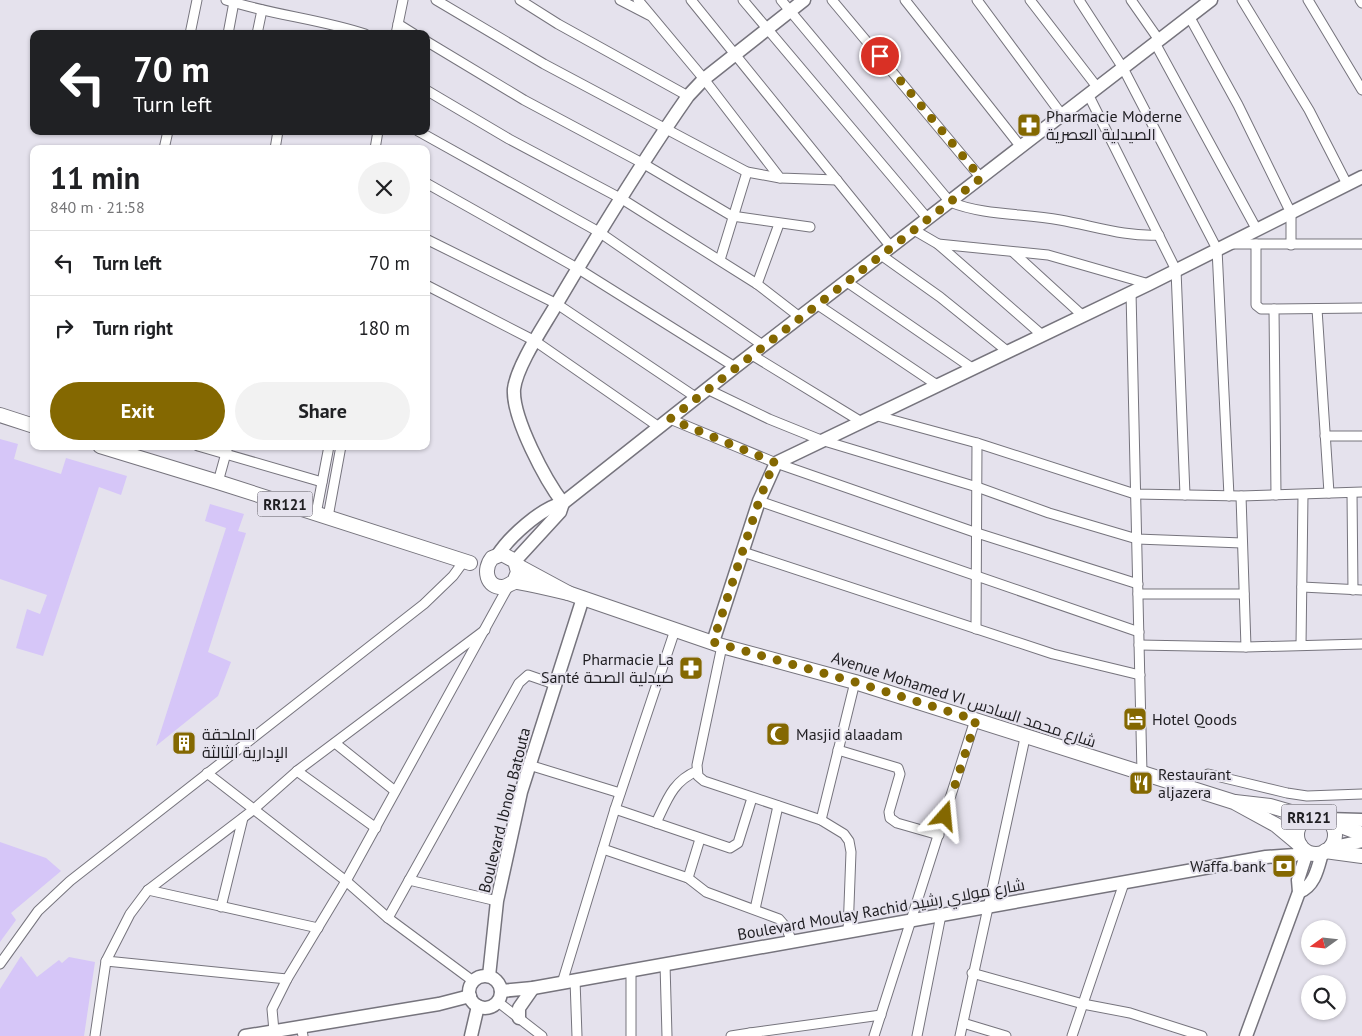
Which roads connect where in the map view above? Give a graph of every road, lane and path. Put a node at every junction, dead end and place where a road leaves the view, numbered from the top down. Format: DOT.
graph roads {
  1 [pos="197,0"];
  2 [pos="436,0"];
  3 [pos="520,0"];
  4 [pos="620,0"];
  5 [pos="638,0"];
  6 [pos="692,0"];
  7 [pos="743,0"];
  8 [pos="780,0"];
  9 [pos="804,0"];
  10 [pos="832,0"];
  11 [pos="905,0"];
  12 [pos="977,0"];
  13 [pos="1030,0"];
  14 [pos="1078,0"];
  15 [pos="1131,0"];
  16 [pos="1211,0"];
  17 [pos="1242,0"];
  18 [pos="1308,0"];
  19 [pos="1360,0"];
  20 [pos="230,1"];
  21 [pos="400,1"];
  22 [pos="1362,4"];
  23 [pos="262,10"];
  24 [pos="790,12"];
  25 [pos="1189,16"];
  26 [pos="653,17"];
  27 [pos="398,24"];
  28 [pos="191,30"];
  29 [pos="228,30"];
  30 [pos="258,30"];
  31 [pos="342,30"];
  32 [pos="397,30"];
  33 [pos="408,30"];
  34 [pos="768,30"];
  35 [pos="1157,42"];
  36 [pos="430,43"];
  37 [pos="737,54"];
  38 [pos="1123,68"];
  39 [pos="704,79"];
  40 [pos="1362,90"];
  41 [pos="1093,91"];
  42 [pos="430,92"];
  43 [pos="688,96"];
  44 [pos="1062,115"];
  45 [pos="665,128"];
  46 [pos="425,135"];
  47 [pos="1021,147"];
  48 [pos="644,164"];
  49 [pos="747,172"];
  50 [pos="1362,177"];
  51 [pos="780,178"];
  52 [pos="981,178"];
  53 [pos="837,180"];
  54 [pos="1347,184"];
  55 [pos="430,185"];
  56 [pos="622,199"];
  57 [pos="950,202"];
  58 [pos="1292,213"];
  59 [pos="732,216"];
  60 [pos="928,219"];
  61 [pos="779,224"];
  62 [pos="810,227"];
  63 [pos="914,230"];
  64 [pos="1257,230"];
  65 [pos="599,232"];
  66 [pos="1159,235"];
  67 [pos="430,241"];
  68 [pos="938,244"];
  69 [pos="1256,244"];
  70 [pos="1362,244"];
  71 [pos="1291,245"];
  72 [pos="1222,246"];
  73 [pos="886,251"];
  74 [pos="1014,253"];
  75 [pos="720,260"];
  76 [pos="577,268"];
  77 [pos="1176,270"];
  78 [pos="847,282"];
  79 [pos="757,284"];
  80 [pos="1149,284"];
  81 [pos="430,287"];
  82 [pos="1131,292"];
  83 [pos="557,304"];
  84 [pos="818,305"];
  85 [pos="1362,308"];
  86 [pos="1274,309"];
  87 [pos="1317,309"];
  88 [pos="1082,315"];
  89 [pos="801,318"];
  90 [pos="1042,334"];
  91 [pos="534,341"];
  92 [pos="764,346"];
  93 [pos="1008,351"];
  94 [pos="752,355"];
  95 [pos="735,367"];
  96 [pos="972,368"];
  97 [pos="937,384"];
  98 [pos="709,390"];
  99 [pos="697,398"];
  100 [pos="874,414"];
  101 [pos="0,415"];
  102 [pos="670,419"];
  103 [pos="860,421"];
  104 [pos="30,425"];
  105 [pos="659,428"];
  106 [pos="1325,436"];
  107 [pos="1362,436"];
  108 [pos="821,440"];
  109 [pos="977,443"];
  110 [pos="115,450"];
  111 [pos="228,450"];
  112 [pos="327,450"];
  113 [pos="340,450"];
  114 [pos="776,463"];
  115 [pos="218,482"];
  116 [pos="322,482"];
  117 [pos="977,487"];
  118 [pos="1362,492"];
  119 [pos="1329,493"];
  120 [pos="1352,493"];
  121 [pos="1135,494"];
  122 [pos="1185,495"];
  123 [pos="1276,495"];
  124 [pos="1303,495"];
  125 [pos="1229,496"];
  126 [pos="1241,496"];
  127 [pos="759,501"];
  128 [pos="563,503"];
  129 [pos="322,515"];
  130 [pos="977,533"];
  131 [pos="1137,539"];
  132 [pos="1242,543"];
  133 [pos="743,552"];
  134 [pos="494,557"];
  135 [pos="467,562"];
  136 [pos="516,564"];
  137 [pos="976,575"];
  138 [pos="489,579"];
  139 [pos="511,584"];
  140 [pos="1302,587"];
  141 [pos="1138,589"];
  142 [pos="1358,590"];
  143 [pos="568,593"];
  144 [pos="1244,594"];
  145 [pos="583,598"];
  146 [pos="496,607"];
  147 [pos="976,629"];
  148 [pos="485,630"];
  149 [pos="675,630"];
  150 [pos="1139,632"];
  151 [pos="718,644"];
  152 [pos="1362,644"];
  153 [pos="1139,645"];
  154 [pos="1246,646"];
  155 [pos="1301,646"];
  156 [pos="1140,675"];
  157 [pos="855,682"];
  158 [pos="554,684"];
  159 [pos="976,720"];
  160 [pos="1025,738"];
  161 [pos="335,743"];
  162 [pos="838,750"];
  163 [pos="530,766"];
  164 [pos="697,771"];
  165 [pos="207,772"];
  166 [pos="297,772"];
  167 [pos="1142,773"];
  168 [pos="1208,774"];
  169 [pos="395,791"];
  170 [pos="620,793"];
  171 [pos="1362,794"];
  172 [pos="752,798"];
  173 [pos="1234,802"];
  174 [pos="778,806"];
  175 [pos="615,809"];
  176 [pos="253,810"];
  177 [pos="1308,817"];
  178 [pos="244,818"];
  179 [pos="821,820"];
  180 [pos="1362,820"];
  181 [pos="1329,821"];
  182 [pos="656,823"];
  183 [pos="376,828"];
  184 [pos="938,834"];
  185 [pos="1362,834"];
  186 [pos="700,839"];
  187 [pos="1362,841"];
  188 [pos="1300,844"];
  189 [pos="603,849"];
  190 [pos="1326,851"];
  191 [pos="1286,856"];
  192 [pos="1362,856"];
  193 [pos="1266,857"];
  194 [pos="1299,875"];
  195 [pos="688,878"];
  196 [pos="409,880"];
  197 [pos="346,881"];
  198 [pos="1124,883"];
  199 [pos="148,890"];
  200 [pos="1300,892"];
  201 [pos="497,901"];
  202 [pos="221,907"];
  203 [pos="988,907"];
  204 [pos="755,909"];
  205 [pos="941,915"];
  206 [pos="388,918"];
  207 [pos="911,921"];
  208 [pos="318,928"];
  209 [pos="848,932"];
  210 [pos="792,942"];
  211 [pos="106,961"];
  212 [pos="0,964"];
  213 [pos="665,964"];
  214 [pos="631,970"];
  215 [pos="972,973"];
  216 [pos="489,976"];
  217 [pos="287,980"];
  218 [pos="569,981"];
  219 [pos="473,982"];
  220 [pos="533,988"];
  221 [pos="470,996"];
  222 [pos="500,996"];
  223 [pos="1083,1004"];
  224 [pos="478,1006"];
  225 [pos="880,1015"];
  226 [pos="519,1018"];
  227 [pos="963,1023"];
  228 [pos="274,1031"];
  229 [pos="302,1031"];
  230 [pos="750,1033"];
  231 [pos="94,1036"];
  232 [pos="244,1036"];
  233 [pos="471,1036"];
  234 [pos="542,1036"];
  235 [pos="578,1036"];
  236 [pos="631,1036"];
  237 [pos="667,1036"];
  238 [pos="731,1036"];
  239 [pos="761,1036"];
  240 [pos="874,1036"];
  241 [pos="918,1036"];
  242 [pos="960,1036"];
  243 [pos="1006,1036"];
  244 [pos="1072,1036"];
  245 [pos="1202,1036"];
  246 [pos="1246,1036"];
  1 -- 28 [label="street"];
  2 -- 45 [label="street"];
  3 -- 43 [label="street"];
  4 -- 26 [label="street"];
  5 -- 26 [label="street"];
  6 -- 37 [label="street"];
  7 -- 34 [label="street"];
  8 -- 24 [label="street"];
  9 -- 24 [label="street"];
  10 -- 52 [label="street"];
  11 -- 47 [label="street"];
  12 -- 44 [label="street"];
  13 -- 41 [label="street"];
  14 -- 38 [label="street"];
  15 -- 35 [label="street"];
  16 -- 25 [label="street"];
  17 -- 54 [label="street"];
  18 -- 40 [label="street"];
  19 -- 22 [label="street"];
  20 -- 23 [label="street"];
  20 -- 29 [label="street"];
  21 -- 27 [label="street"];
  23 -- 30 [label="street"];
  23 -- 31 [label="street"];
  24 -- 34 [label="street"];
  24 -- 57 [label="street"];
  25 -- 35 [label="street"];
  25 -- 58 [label="street"];
  26 -- 39 [label="street"];
  27 -- 32 [label="street"];
  27 -- 33 [label="street"];
  34 -- 37 [label="street"];
  34 -- 60 [label="street"];
  35 -- 38 [label="street"];
  35 -- 64 [label="street"];
  36 -- 48 [label="street"];
  37 -- 39 [label="street"];
  37 -- 53 [label="street"];
  38 -- 41 [label="street"];
  38 -- 72 [label="street"];
  39 -- 43 [label="street"];
  39 -- 51 [label="street"];
  41 -- 44 [label="street"];
  41 -- 66 [label="street"];
  42 -- 56 [label="street"];
  43 -- 45 [label="street"];
  44 -- 47 [label="street"];
  45 -- 48 [label="street"];
  45 -- 49 [label="street"];
  46 -- 65 [label="street"];
  47 -- 52 [label="street"];
  48 -- 56 [label="street"];
  48 -- 59 [label="street"];
  49 -- 51 [label="street"];
  49 -- 59 [label="street"];
  50 -- 54 [label="street"];
  51 -- 53 [label="street"];
  52 -- 57 [label="street"];
  53 -- 73 [label="street"];
  54 -- 58 [label="street"];
  55 -- 76 [label="street"];
  56 -- 65 [label="street"];
  56 -- 75 [label="street"];
  57 -- 60 [label="street"];
  57 -- 66 [label="street"];
  58 -- 64 [label="street"];
  58 -- 71 [label="street"];
  59 -- 61 [label="street"];
  59 -- 75 [label="street"];
  60 -- 63 [label="street"];
  61 -- 62 [label="street"];
  61 -- 79 [label="street"];
  63 -- 68 [label="street"];
  63 -- 73 [label="street"];
  64 -- 72 [label="street"];
  65 -- 76 [label="street"];
  65 -- 92 [label="street"];
  66 -- 77 [label="street"];
  67 -- 83 [label="street"];
  68 -- 74 [label="street"];
  68 -- 90 [label="street"];
  69 -- 71 [label="street"];
  69 -- 72 [label="street"];
  69 -- 86 [label="street"];
  70 -- 71 [label="street"];
  72 -- 77 [label="street"];
  72 -- 125 [label="street"];
  73 -- 78 [label="street"];
  73 -- 93 [label="street"];
  74 -- 80 [label="street"];
  74 -- 88 [label="street"];
  75 -- 79 [label="street"];
  76 -- 83 [label="street"];
  76 -- 95 [label="street"];
  77 -- 80 [label="street"];
  77 -- 122 [label="street"];
  78 -- 84 [label="street"];
  78 -- 96 [label="street"];
  79 -- 89 [label="street"];
  80 -- 82 [label="street"];
  81 -- 91 [label="street"];
  82 -- 88 [label="street"];
  82 -- 121 [label="street"];
  83 -- 91 [label="street"];
  83 -- 99 [label="street"];
  84 -- 89 [label="street"];
  84 -- 97 [label="street"];
  85 -- 87 [label="street"];
  86 -- 87 [label="street"];
  86 -- 123 [label="street"];
  87 -- 106 [label="street"];
  88 -- 90 [label="street"];
  89 -- 92 [label="street"];
  90 -- 93 [label="street"];
  91 -- 105 [label="street"];
  91 -- 128 [label="street"];
  92 -- 94 [label="street"];
  93 -- 96 [label="street"];
  94 -- 95 [label="street"];
  94 -- 103 [label="street"];
  95 -- 98 [label="street"];
  96 -- 97 [label="street"];
  97 -- 100 [label="street"];
  98 -- 99 [label="street"];
  98 -- 108 [label="street"];
  99 -- 102 [label="street"];
  100 -- 103 [label="street"];
  100 -- 109 [label="street"];
  101 -- 104 [label="main road"];
  102 -- 105 [label="street"];
  102 -- 114 [label="street"];
  103 -- 108 [label="street"];
  105 -- 128 [label="street"];
  106 -- 107 [label="street"];
  106 -- 119 [label="street"];
  108 -- 114 [label="street"];
  108 -- 117 [label="street"];
  109 -- 117 [label="street"];
  109 -- 121 [label="street"];
  110 -- 115 [label="main road, Avenue Mohamed VI شارع محمد السادس / RR121"];
  111 -- 115 [label="street"];
  111 -- 116 [label="street"];
  112 -- 116 [label="street"];
  113 -- 129 [label="street"];
  114 -- 127 [label="street"];
  114 -- 130 [label="street"];
  115 -- 129 [label="main road, Avenue Mohamed VI شارع محمد السادس / RR121"];
  116 -- 129 [label="street"];
  117 -- 130 [label="street"];
  117 -- 131 [label="street"];
  118 -- 120 [label="street"];
  119 -- 120 [label="street"];
  119 -- 124 [label="street"];
  120 -- 142 [label="street"];
  121 -- 122 [label="street"];
  121 -- 131 [label="street"];
  122 -- 125 [label="street"];
  123 -- 124 [label="street"];
  123 -- 126 [label="street"];
  124 -- 140 [label="street"];
  125 -- 126 [label="street"];
  126 -- 132 [label="street"];
  127 -- 133 [label="street"];
  127 -- 137 [label="street"];
  128 -- 134 [label="street"];
  128 -- 136 [label="street"];
  129 -- 135 [label="main road, Avenue Mohamed VI شارع محمد السادس / RR121"];
  130 -- 137 [label="street"];
  130 -- 141 [label="street"];
  131 -- 132 [label="street"];
  131 -- 141 [label="street"];
  132 -- 144 [label="street"];
  133 -- 147 [label="street"];
  133 -- 151 [label="street"];
  134 -- 135 [label="main road, Avenue Mohamed VI شارع محمد السادس / RR121"];
  134 -- 136 [label="main road, Avenue Mohamed VI شارع محمد السادس / RR121"];
  134 -- 138 [label="main road"];
  135 -- 138 [label="main road, Avenue Mohamed VI شارع محمد السادس / RR121"];
  135 -- 165 [label="street"];
  136 -- 139 [label="main road"];
  136 -- 143 [label="main road, Avenue Mohamed VI شارع محمد السادس / RR121"];
  137 -- 147 [label="street"];
  137 -- 150 [label="street"];
  138 -- 139 [label="main road, Avenue Mohamed VI شارع محمد السادس / RR121"];
  138 -- 146 [label="street"];
  139 -- 143 [label="main road, Avenue Mohamed VI شارع محمد السادس / RR121"];
  139 -- 146 [label="street"];
  140 -- 142 [label="street"];
  140 -- 155 [label="street"];
  141 -- 144 [label="street"];
  141 -- 150 [label="street"];
  143 -- 145 [label="main road, Avenue Mohamed VI شارع محمد السادس / RR121"];
  144 -- 154 [label="street"];
  145 -- 149 [label="main road, Avenue Mohamed VI شارع محمد السادس / RR121"];
  145 -- 158 [label="street, Boulevard Ibnou Batouta"];
  146 -- 148 [label="street"];
  147 -- 156 [label="street"];
  148 -- 161 [label="street"];
  148 -- 169 [label="street"];
  149 -- 151 [label="main road, Avenue Mohamed VI شارع محمد السادس / RR121"];
  149 -- 170 [label="street"];
  150 -- 153 [label="street"];
  151 -- 157 [label="main road, Avenue Mohamed VI شارع محمد السادس / RR121"];
  151 -- 164 [label="street"];
  152 -- 155 [label="street"];
  153 -- 154 [label="street"];
  153 -- 156 [label="street"];
  154 -- 155 [label="street"];
  156 -- 167 [label="street"];
  157 -- 159 [label="main road, Avenue Mohamed VI شارع محمد السادس / RR121"];
  157 -- 162 [label="street"];
  158 -- 163 [label="street, Boulevard Ibnou Batouta"];
  158 -- 196 [label="street"];
  159 -- 160 [label="main road, Avenue Mohamed VI شارع محمد السادس / RR121"];
  159 -- 184 [label="street"];
  160 -- 167 [label="main road, Avenue Mohamed VI شارع محمد السادس / RR121"];
  160 -- 203 [label="street"];
  161 -- 166 [label="street"];
  161 -- 169 [label="street"];
  162 -- 179 [label="street"];
  162 -- 184 [label="street"];
  163 -- 170 [label="street"];
  163 -- 201 [label="street, Boulevard Ibnou Batouta"];
  164 -- 172 [label="street"];
  164 -- 182 [label="street"];
  165 -- 176 [label="street"];
  165 -- 212 [label="street"];
  166 -- 176 [label="street"];
  166 -- 183 [label="street"];
  167 -- 173 [label="main road, Avenue Mohamed VI شارع محمد السادس / RR121"];
  168 -- 171 [label="street"];
  169 -- 183 [label="street"];
  170 -- 175 [label="street"];
  172 -- 174 [label="street"];
  172 -- 186 [label="street"];
  173 -- 177 [label="main road, Avenue Mohamed VI شارع محمد السادس / RR121"];
  173 -- 188 [label="main road, Avenue Mohamed VI شارع محمد السادس / RR121"];
  174 -- 179 [label="street"];
  174 -- 204 [label="street"];
  175 -- 182 [label="street"];
  175 -- 189 [label="street"];
  176 -- 178 [label="street"];
  176 -- 197 [label="street"];
  177 -- 181 [label="main road, RR121"];
  177 -- 188 [label="main road, RR121"];
  178 -- 199 [label="street"];
  178 -- 202 [label="street"];
  179 -- 209 [label="street"];
  180 -- 181 [label="street"];
  181 -- 185 [label="main road, RR121"];
  181 -- 190 [label="main road, RR121"];
  182 -- 186 [label="street"];
  183 -- 197 [label="street"];
  184 -- 207 [label="street"];
  186 -- 195 [label="street"];
  187 -- 190 [label="street"];
  188 -- 190 [label="main road, RR121"];
  188 -- 191 [label="street, Boulevard Moulay Rachid شارع مولاي رشيد"];
  188 -- 193 [label="street, Boulevard Moulay Rachid شارع مولاي رشيد"];
  188 -- 194 [label="street"];
  189 -- 195 [label="street"];
  189 -- 218 [label="street"];
  190 -- 192 [label="main road, RR121"];
  190 -- 200 [label="street"];
  191 -- 193 [label="street, Boulevard Moulay Rachid شارع مولاي رشيد"];
  191 -- 194 [label="street"];
  193 -- 198 [label="street, Boulevard Moulay Rachid شارع مولاي رشيد"];
  194 -- 200 [label="street"];
  195 -- 204 [label="street"];
  196 -- 201 [label="street"];
  196 -- 206 [label="street"];
  197 -- 206 [label="street"];
  197 -- 208 [label="street"];
  198 -- 203 [label="street, Boulevard Moulay Rachid شارع مولاي رشيد"];
  198 -- 223 [label="street"];
  199 -- 202 [label="street"];
  199 -- 211 [label="street"];
  200 -- 246 [label="street"];
  201 -- 216 [label="street, Boulevard Ibnou Batouta"];
  202 -- 208 [label="street"];
  203 -- 205 [label="street, Boulevard Moulay Rachid شارع مولاي رشيد"];
  203 -- 215 [label="street"];
  204 -- 210 [label="street"];
  205 -- 207 [label="street, Boulevard Moulay Rachid شارع مولاي رشيد"];
  205 -- 241 [label="street"];
  206 -- 219 [label="street"];
  207 -- 209 [label="street, Boulevard Moulay Rachid شارع مولاي رشيد"];
  207 -- 225 [label="street"];
  208 -- 217 [label="street"];
  209 -- 210 [label="street, Boulevard Moulay Rachid شارع مولاي رشيد"];
  210 -- 213 [label="street, Boulevard Moulay Rachid شارع مولاي رشيد"];
  211 -- 217 [label="street"];
  211 -- 231 [label="street"];
  213 -- 214 [label="street, Boulevard Moulay Rachid شارع مولاي رشيد"];
  213 -- 237 [label="street"];
  214 -- 218 [label="street, Boulevard Moulay Rachid شارع مولاي رشيد"];
  214 -- 236 [label="street"];
  215 -- 223 [label="street"];
  215 -- 227 [label="street"];
  216 -- 219 [label="street"];
  216 -- 222 [label="street"];
  217 -- 228 [label="street"];
  218 -- 220 [label="street, Boulevard Moulay Rachid شارع مولاي رشيد"];
  218 -- 235 [label="street"];
  219 -- 221 [label="street"];
  220 -- 222 [label="street, Boulevard Moulay Rachid شارع مولاي رشيد"];
  220 -- 226 [label="street"];
  221 -- 224 [label="street"];
  221 -- 229 [label="street"];
  222 -- 224 [label="street"];
  222 -- 226 [label="street"];
  223 -- 244 [label="street"];
  223 -- 245 [label="street"];
  224 -- 233 [label="street"];
  225 -- 230 [label="street"];
  225 -- 240 [label="street"];
  226 -- 234 [label="street"];
  227 -- 242 [label="street"];
  227 -- 243 [label="street"];
  228 -- 229 [label="street"];
  228 -- 232 [label="street"];
  230 -- 238 [label="street"];
  230 -- 239 [label="street"];
}
